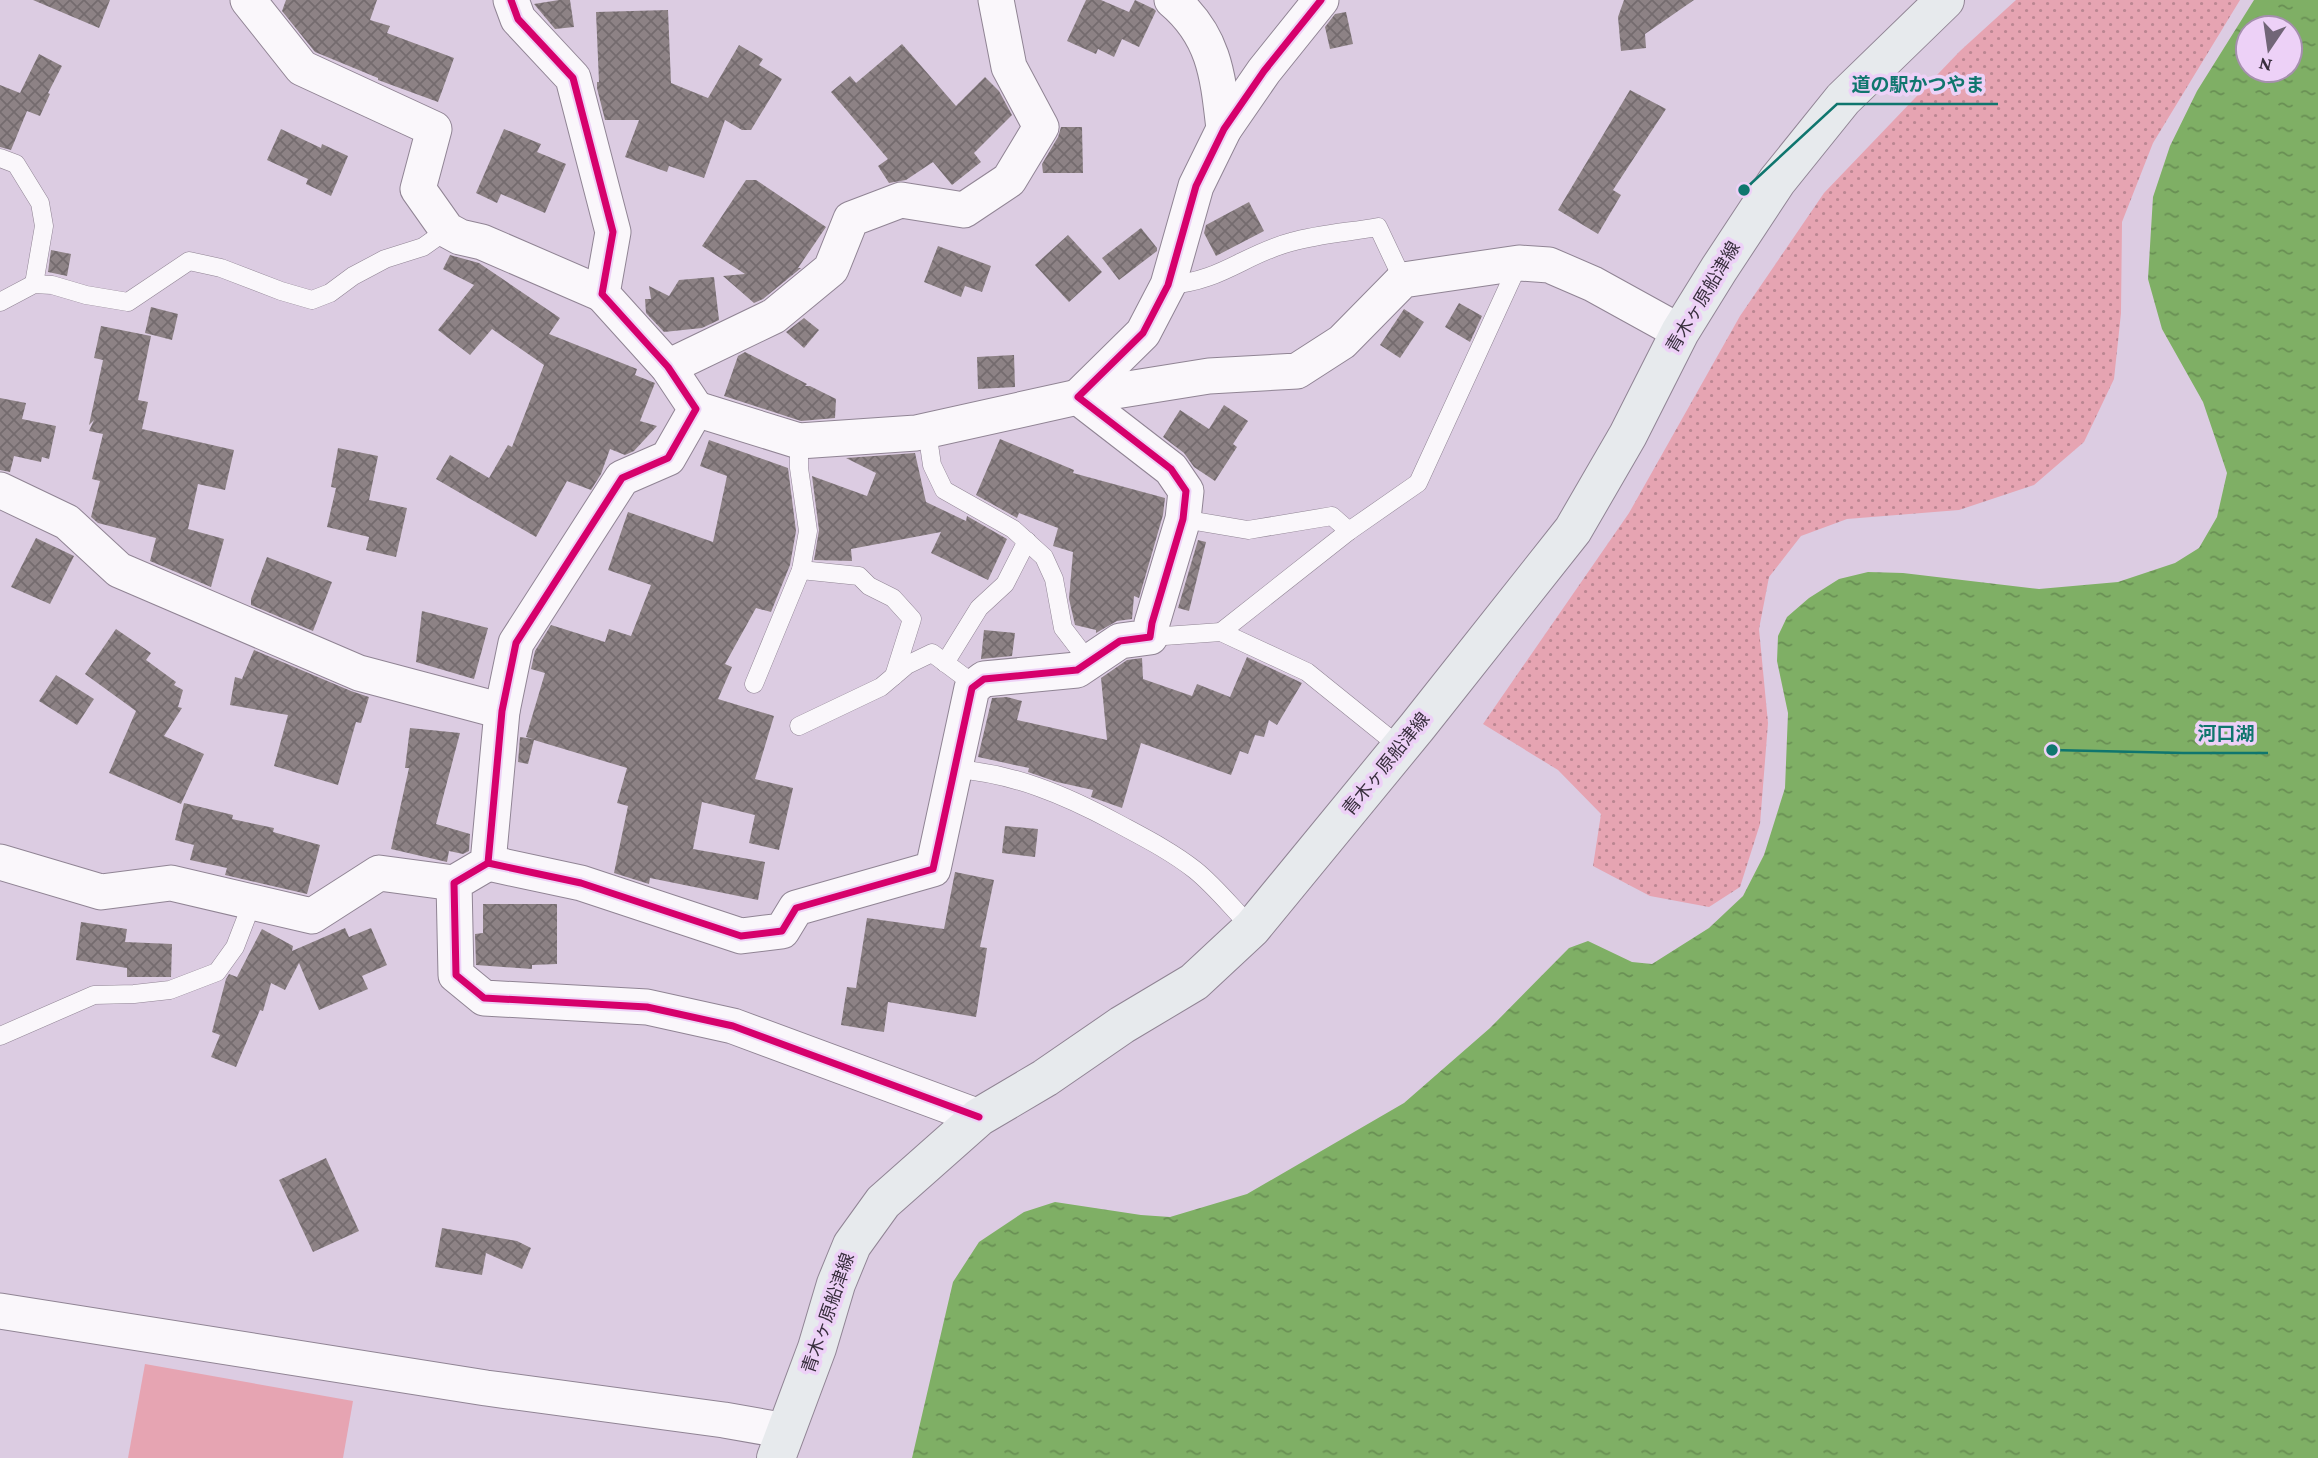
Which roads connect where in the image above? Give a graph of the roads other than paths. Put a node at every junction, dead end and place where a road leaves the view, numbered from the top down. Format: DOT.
graph roads {
  1 [pos="248,0"];
  2 [pos="510,0"];
  3 [pos="996,0"];
  4 [pos="1172,0"];
  5 [pos="1321,0"];
  6 [pos="1945,0"];
  7 [pos="1224,129"];
  8 [pos="0,158"];
  9 [pos="447,230"];
  10 [pos="1519,263"];
  11 [pos="1403,280"];
  12 [pos="34,284"];
  13 [pos="1168,285"];
  14 [pos="602,294"];
  15 [pos="0,302"];
  16 [pos="1680,332"];
  17 [pos="668,367"];
  18 [pos="1078,397"];
  19 [pos="696,408"];
  20 [pos="927,431"];
  21 [pos="799,441"];
  22 [pos="0,490"];
  23 [pos="1183,519"];
  24 [pos="1349,531"];
  25 [pos="1027,541"];
  26 [pos="801,570"];
  27 [pos="1221,632"];
  28 [pos="1150,638"];
  29 [pos="1089,662"];
  30 [pos="945,663"];
  31 [pos="894,676"];
  32 [pos="754,684"];
  33 [pos="975,685"];
  34 [pos="502,711"];
  35 [pos="799,726"];
  36 [pos="1401,747"];
  37 [pos="954,769"];
  38 [pos="0,862"];
  39 [pos="488,863"];
  40 [pos="454,883"];
  41 [pos="252,903"];
  42 [pos="1252,928"];
  43 [pos="0,1037"];
  44 [pos="979,1117"];
  45 [pos="0,1311"];
  46 [pos="781,1444"];
  1 -- 9 [label="street"];
  2 -- 14 [label="street"];
  3 -- 17 [label="street"];
  4 -- 7 [label="street"];
  5 -- 7 [label="street"];
  6 -- 16 [label="main road, 青木ヶ原船津線"];
  7 -- 13 [label="street"];
  8 -- 12 [label="lane"];
  9 -- 12 [label="lane"];
  9 -- 14 [label="street"];
  10 -- 11 [label="street"];
  10 -- 16 [label="street"];
  10 -- 24 [label="lane"];
  11 -- 13 [label="lane"];
  11 -- 18 [label="street"];
  12 -- 15 [label="lane"];
  13 -- 18 [label="street"];
  14 -- 17 [label="street"];
  16 -- 36 [label="main road, 青木ヶ原船津線"];
  17 -- 19 [label="street"];
  18 -- 20 [label="street"];
  18 -- 23 [label="street"];
  19 -- 21 [label="street"];
  19 -- 34 [label="street"];
  20 -- 21 [label="street"];
  20 -- 25 [label="lane"];
  21 -- 26 [label="lane"];
  22 -- 34 [label="street"];
  23 -- 24 [label="lane"];
  23 -- 28 [label="street"];
  24 -- 27 [label="lane"];
  25 -- 29 [label="lane"];
  25 -- 30 [label="lane"];
  26 -- 31 [label="lane"];
  26 -- 32 [label="lane"];
  27 -- 28 [label="lane"];
  27 -- 36 [label="lane"];
  28 -- 29 [label="street"];
  29 -- 33 [label="street"];
  30 -- 31 [label="lane"];
  30 -- 33 [label="lane"];
  31 -- 35 [label="lane"];
  33 -- 37 [label="street"];
  34 -- 39 [label="street"];
  36 -- 42 [label="main road, 青木ヶ原船津線"];
  37 -- 39 [label="street"];
  37 -- 42 [label="lane"];
  38 -- 41 [label="street"];
  39 -- 40 [label="street"];
  40 -- 41 [label="street"];
  40 -- 44 [label="street"];
  41 -- 43 [label="lane"];
  42 -- 44 [label="main road, 青木ヶ原船津線"];
  44 -- 46 [label="main road, 青木ヶ原船津線"];
  45 -- 46 [label="street"];
}
